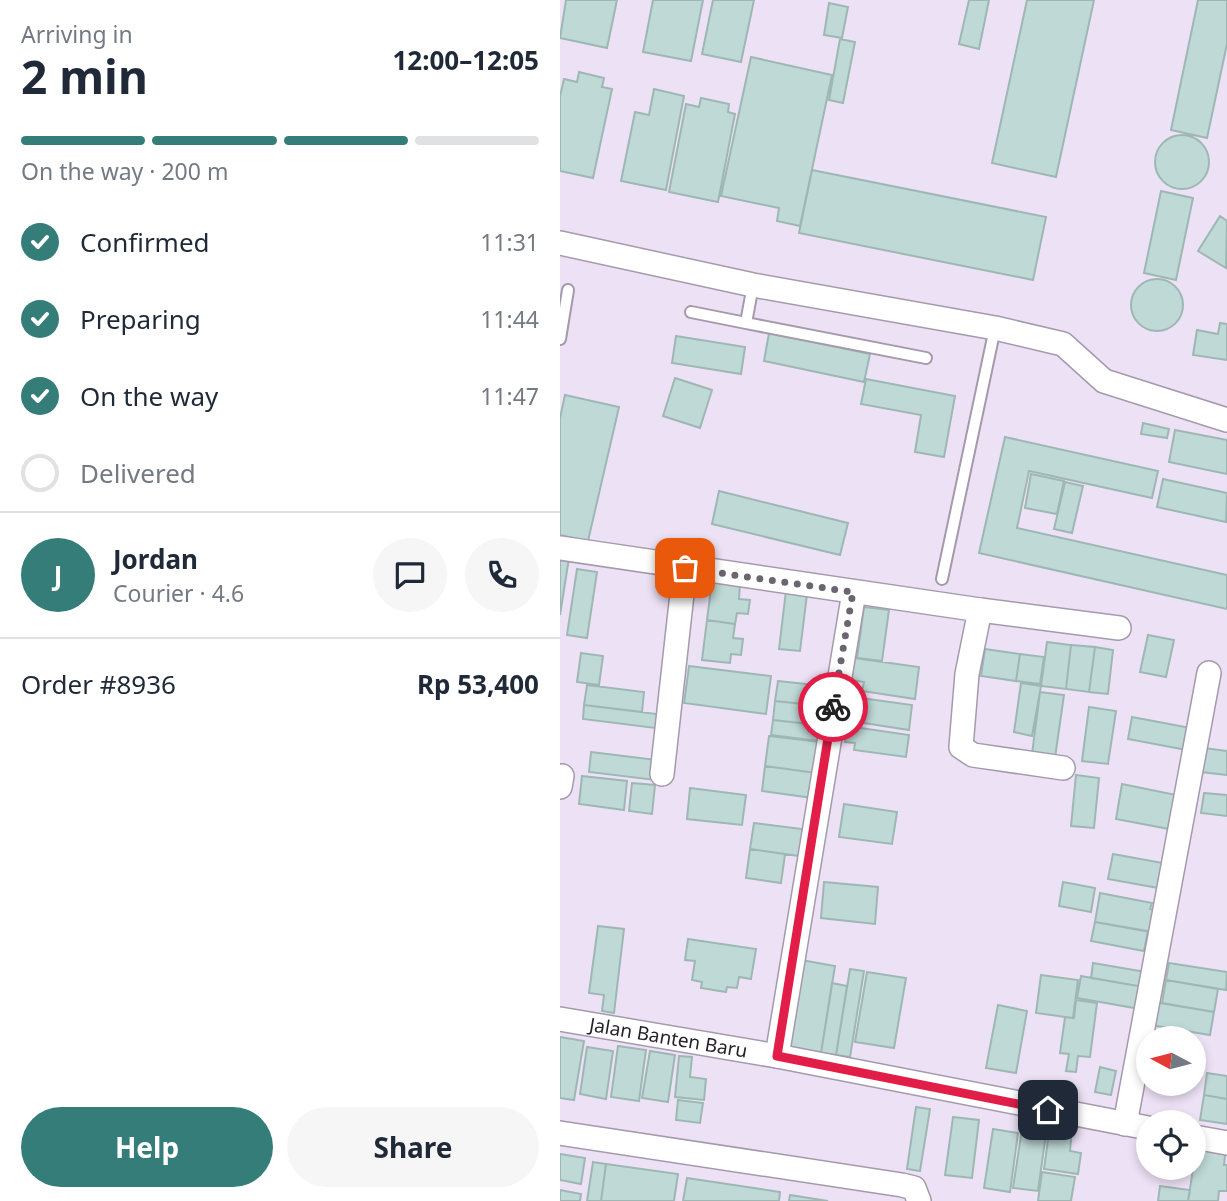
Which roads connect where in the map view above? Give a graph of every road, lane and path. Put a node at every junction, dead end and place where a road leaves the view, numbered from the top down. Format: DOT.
graph roads {
  1 [pos="560,243"];
  2 [pos="753,285"];
  3 [pos="568,290"];
  4 [pos="691,312"];
  5 [pos="746,323"];
  6 [pos="995,328"];
  7 [pos="560,339"];
  8 [pos="926,358"];
  9 [pos="1227,420"];
  10 [pos="560,548"];
  11 [pos="685,568"];
  12 [pos="943,579"];
  13 [pos="853,592"];
  14 [pos="980,610"];
  15 [pos="1119,628"];
  16 [pos="1209,673"];
  17 [pos="1063,768"];
  18 [pos="662,774"];
  19 [pos="560,1019"];
  20 [pos="777,1056"];
  21 [pos="1140,1110"];
  22 [pos="1136,1126"];
  23 [pos="560,1133"];
  24 [pos="1206,1139"];
  25 [pos="1227,1143"];
  26 [pos="919,1201"];
  1 -- 2 [label="street"];
  2 -- 5 [label="lane"];
  2 -- 6 [label="street"];
  3 -- 7 [label="lane"];
  4 -- 5 [label="lane"];
  5 -- 8 [label="lane"];
  6 -- 9 [label="street"];
  6 -- 12 [label="lane"];
  10 -- 11 [label="street"];
  11 -- 13 [label="street"];
  11 -- 18 [label="street"];
  13 -- 14 [label="street"];
  13 -- 20 [label="street"];
  14 -- 15 [label="street"];
  14 -- 17 [label="street"];
  16 -- 21 [label="street"];
  19 -- 20 [label="street, Jalan Banten Baru"];
  20 -- 22 [label="street, Jalan Banten Baru"];
  23 -- 26 [label="street"];
  24 -- 25 [label="street"];
}
